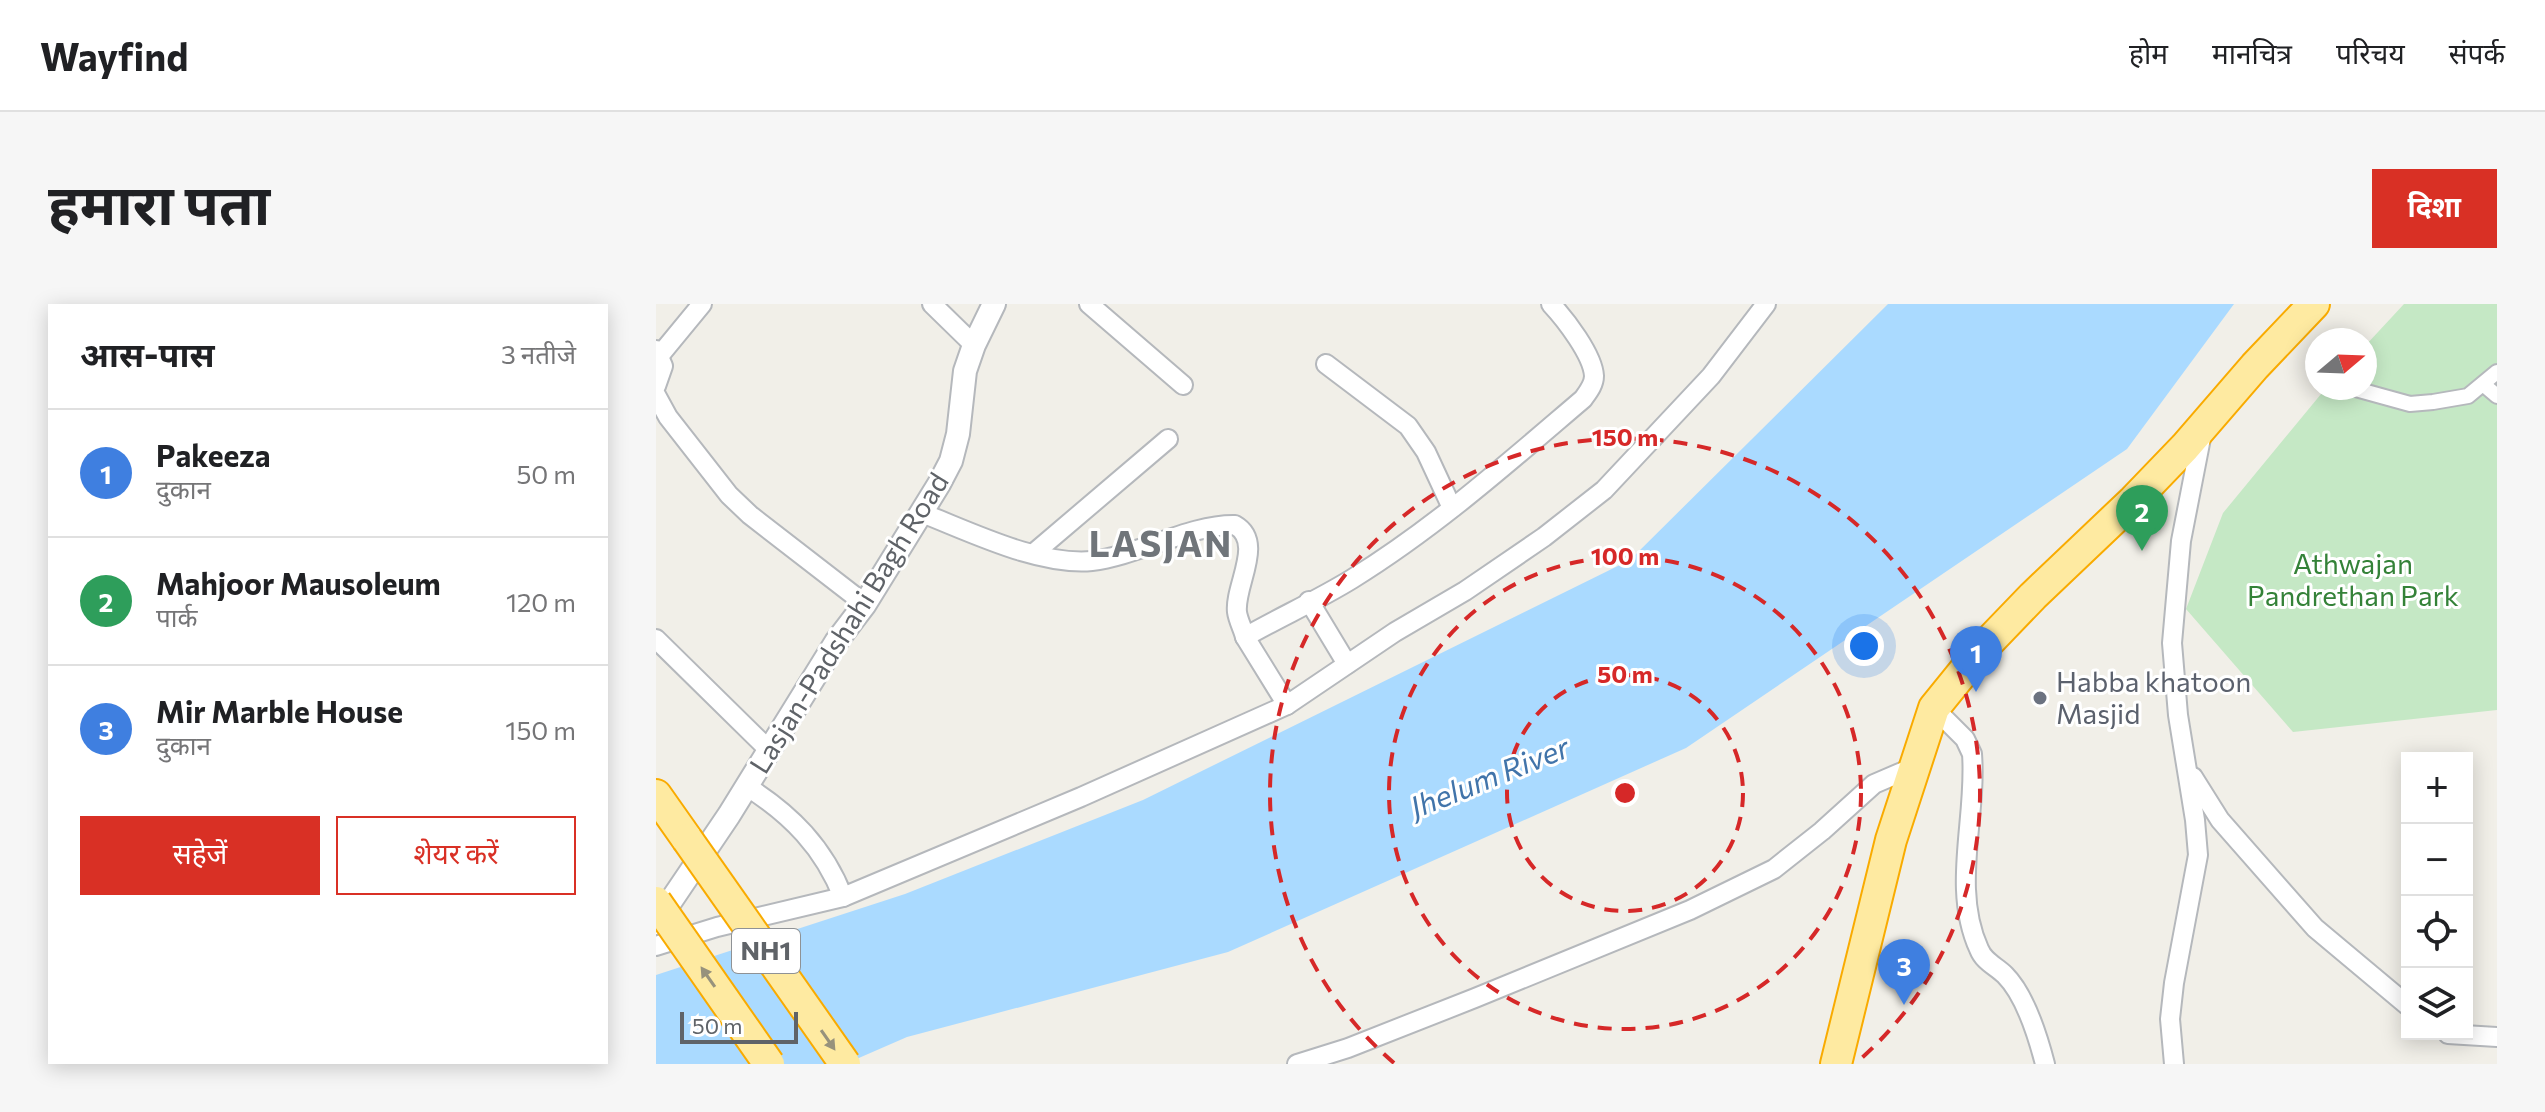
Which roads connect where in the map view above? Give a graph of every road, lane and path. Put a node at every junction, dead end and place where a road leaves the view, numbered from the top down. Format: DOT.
graph roads {
  1 [pos="702,304"];
  2 [pos="932,304"];
  3 [pos="994,304"];
  4 [pos="1089,304"];
  5 [pos="1551,304"];
  6 [pos="1766,304"];
  7 [pos="2314,304"];
  8 [pos="974,345"];
  9 [pos="658,352"];
  10 [pos="1326,364"];
  11 [pos="2497,372"];
  12 [pos="1183,385"];
  13 [pos="2484,385"];
  14 [pos="656,386"];
  15 [pos="656,395"];
  16 [pos="2377,395"];
  17 [pos="2497,396"];
  18 [pos="2203,426"];
  19 [pos="1168,439"];
  20 [pos="1452,508"];
  21 [pos="922,513"];
  22 [pos="1034,553"];
  23 [pos="1309,601"];
  24 [pos="865,604"];
  25 [pos="1245,637"];
  26 [pos="656,639"];
  27 [pos="1347,664"];
  28 [pos="1287,705"];
  29 [pos="1934,708"];
  30 [pos="769,750"];
  31 [pos="2186,764"];
  32 [pos="1911,771"];
  33 [pos="746,786"];
  34 [pos="656,795"];
  35 [pos="843,897"];
  36 [pos="656,902"];
  37 [pos="656,923"];
  38 [pos="656,946"];
  39 [pos="2401,1000"];
  40 [pos="2473,1036"];
  41 [pos="2497,1037"];
  42 [pos="769,1064"];
  43 [pos="845,1064"];
  44 [pos="1297,1064"];
  45 [pos="1836,1064"];
  46 [pos="2045,1064"];
  47 [pos="2174,1064"];
  1 -- 9 [label="street"];
  2 -- 8 [label="street"];
  3 -- 8 [label="street, Lasjan-Padshahi Bagh Road"];
  4 -- 12 [label="street"];
  5 -- 20 [label="street"];
  6 -- 27 [label="street"];
  7 -- 18 [label="highway"];
  8 -- 21 [label="street, Lasjan-Padshahi Bagh Road"];
  9 -- 14 [label="street"];
  10 -- 20 [label="street"];
  11 -- 13 [label="street"];
  13 -- 16 [label="street"];
  13 -- 17 [label="street"];
  15 -- 24 [label="street"];
  18 -- 29 [label="highway"];
  18 -- 31 [label="street"];
  19 -- 22 [label="street"];
  20 -- 23 [label="street"];
  21 -- 22 [label="street"];
  21 -- 24 [label="street, Lasjan-Padshahi Bagh Road"];
  22 -- 25 [label="street"];
  23 -- 25 [label="street"];
  23 -- 27 [label="street"];
  24 -- 30 [label="street, Lasjan-Padshahi Bagh Road"];
  25 -- 28 [label="street"];
  26 -- 30 [label="street"];
  27 -- 28 [label="street"];
  28 -- 35 [label="street"];
  29 -- 32 [label="highway"];
  29 -- 46 [label="street"];
  30 -- 33 [label="street, Lasjan-Padshahi Bagh Road"];
  31 -- 39 [label="street"];
  31 -- 47 [label="street"];
  32 -- 44 [label="street"];
  32 -- 45 [label="highway"];
  33 -- 35 [label="street"];
  33 -- 37 [label="street, Lasjan-Padshahi Bagh Road"];
  34 -- 43 [label="highway, NH1, one-way, bridge"];
  35 -- 38 [label="street"];
  42 -- 36 [label="highway, NH1, one-way, bridge"];
  40 -- 41 [label="street"];
}
